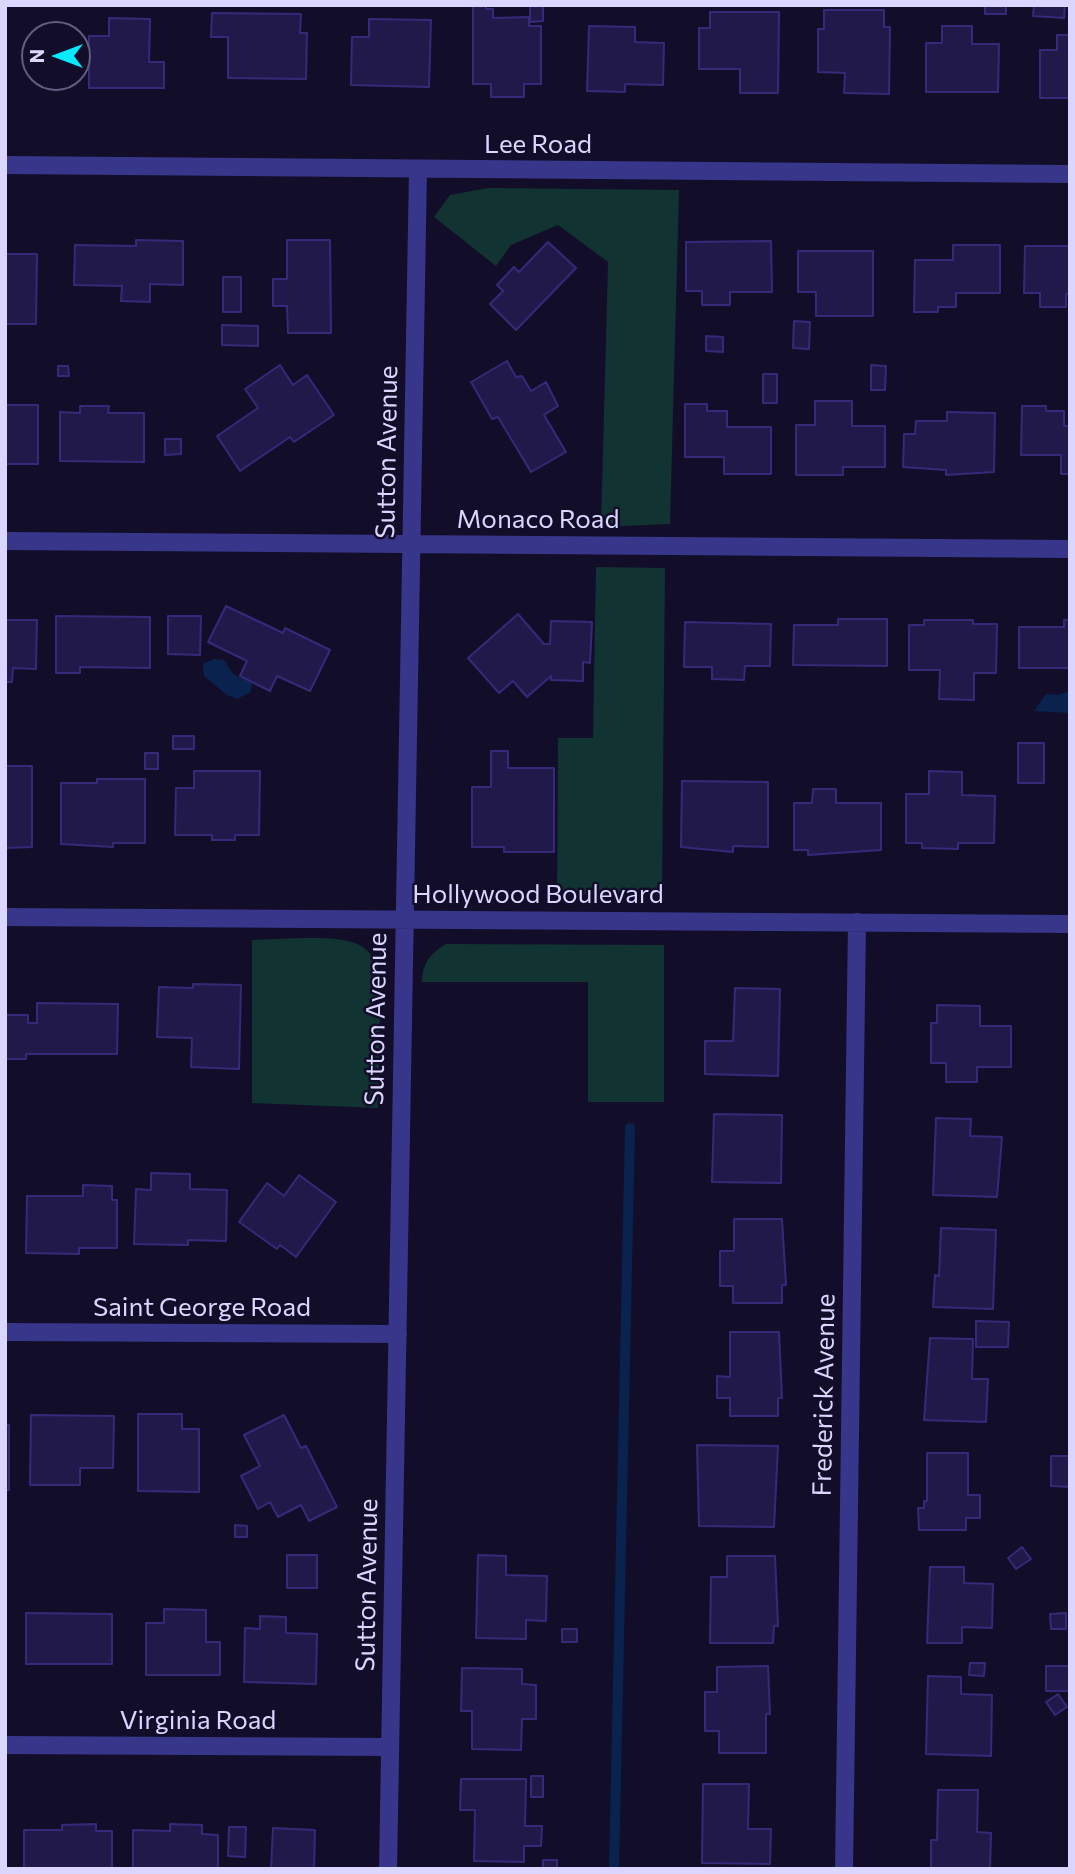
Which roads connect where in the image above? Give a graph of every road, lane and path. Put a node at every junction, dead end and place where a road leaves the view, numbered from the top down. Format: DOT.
graph roads {
  1 [pos="5,165"];
  2 [pos="418,169"];
  3 [pos="1070,174"];
  4 [pos="5,541"];
  5 [pos="412,544"];
  6 [pos="1070,549"];
  7 [pos="5,917"];
  8 [pos="404,920"];
  9 [pos="857,922"];
  10 [pos="1070,924"];
  11 [pos="5,1332"];
  12 [pos="398,1335"];
  13 [pos="5,1745"];
  14 [pos="390,1747"];
  15 [pos="388,1869"];
  16 [pos="844,1869"];
  1 -- 2 [label="street, Lee Road"];
  2 -- 3 [label="street, Lee Road"];
  2 -- 5 [label="street, Sutton Avenue"];
  4 -- 5 [label="street, Monaco Road"];
  5 -- 6 [label="street, Monaco Road"];
  5 -- 8 [label="street, Sutton Avenue"];
  7 -- 8 [label="street, Hollywood Boulevard"];
  8 -- 9 [label="street, Hollywood Boulevard"];
  8 -- 12 [label="street, Sutton Avenue"];
  9 -- 10 [label="street, Hollywood Boulevard"];
  9 -- 16 [label="street, Frederick Avenue"];
  11 -- 12 [label="street, Saint George Road"];
  12 -- 14 [label="street, Sutton Avenue"];
  13 -- 14 [label="street, Virginia Road"];
  14 -- 15 [label="street, Sutton Avenue"];
}
